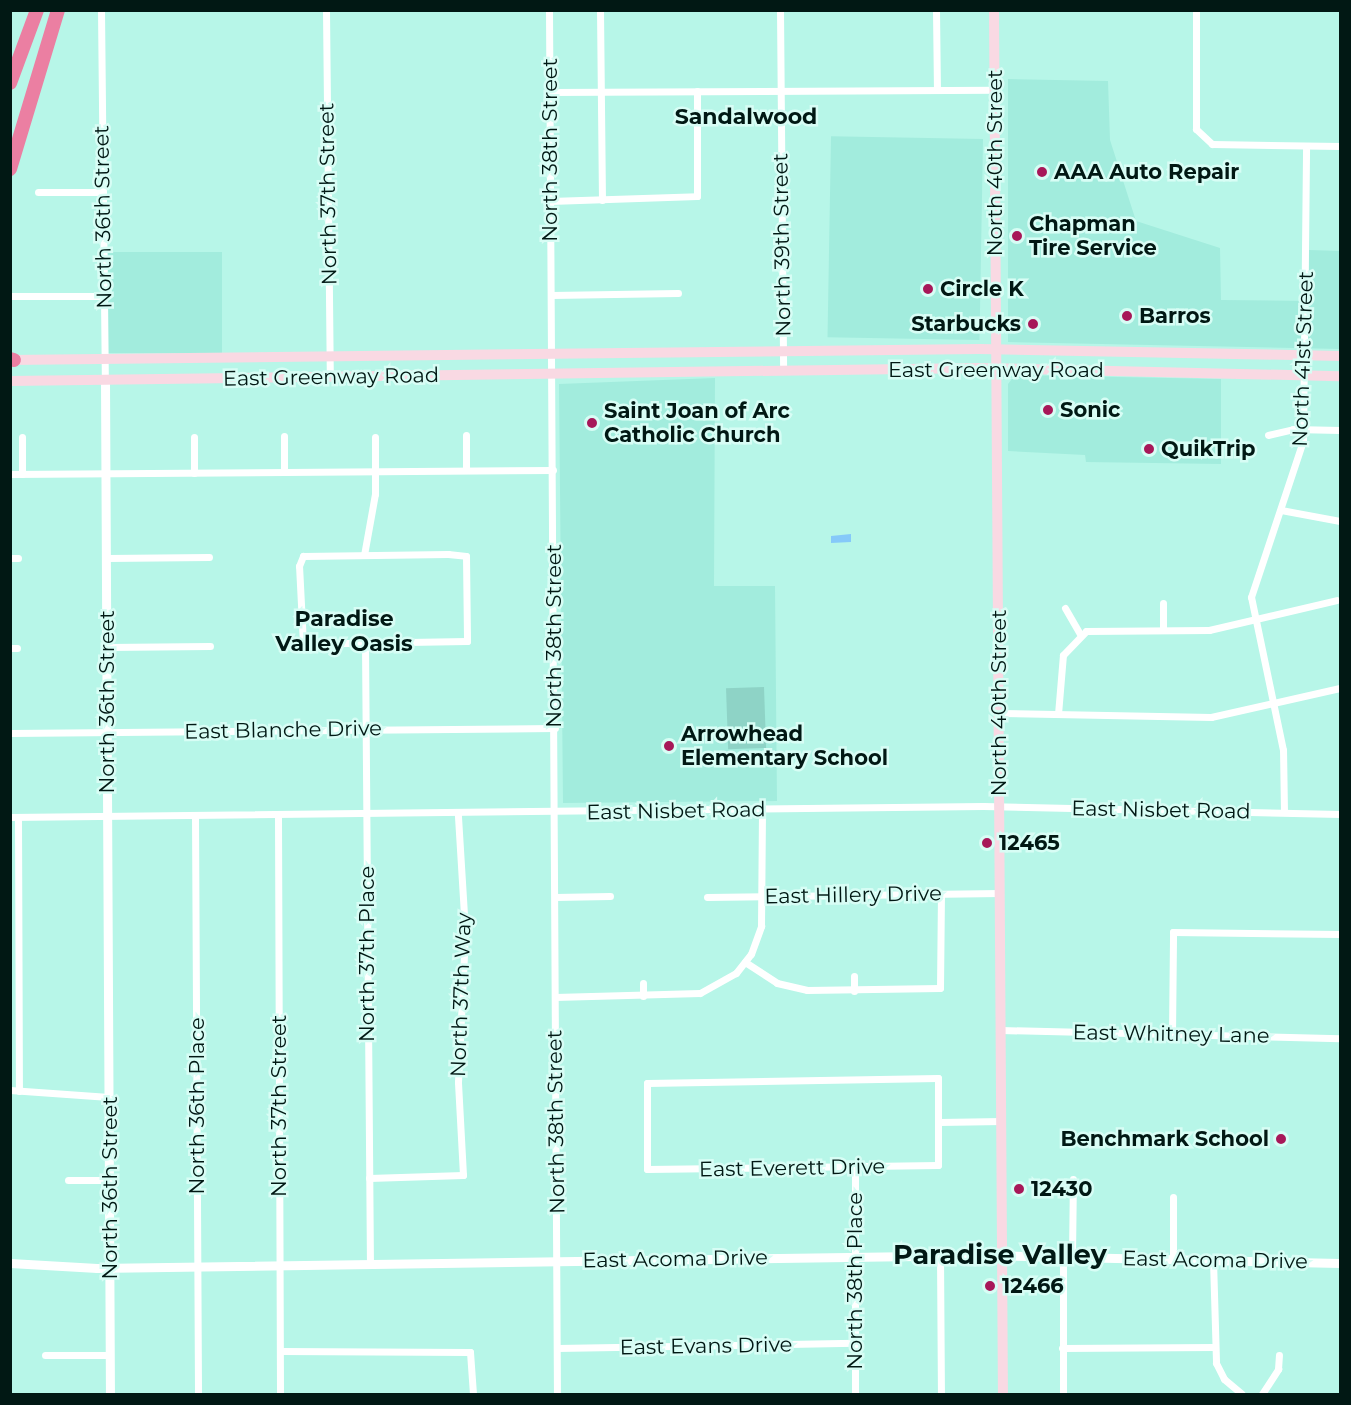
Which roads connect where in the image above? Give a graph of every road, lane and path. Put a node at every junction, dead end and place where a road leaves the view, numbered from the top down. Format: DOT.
graph roads {
  1 [pos="37,10"];
  2 [pos="58,10"];
  3 [pos="101,10"];
  4 [pos="326,10"];
  5 [pos="549,10"];
  6 [pos="600,10"];
  7 [pos="780,10"];
  8 [pos="936,10"];
  9 [pos="994,10"];
  10 [pos="1196,10"];
  11 [pos="10,83"];
  12 [pos="780,90"];
  13 [pos="938,90"];
  14 [pos="995,90"];
  15 [pos="697,91"];
  16 [pos="549,92"];
  17 [pos="600,92"];
  18 [pos="1341,146"];
  19 [pos="1306,147"];
  20 [pos="10,169"];
  21 [pos="38,192"];
  22 [pos="103,192"];
  23 [pos="602,200"];
  24 [pos="550,201"];
  25 [pos="678,293"];
  26 [pos="551,295"];
  27 [pos="10,296"];
  28 [pos="104,296"];
  29 [pos="996,350"];
  30 [pos="783,351"];
  31 [pos="652,353"];
  32 [pos="551,355"];
  33 [pos="1305,355"];
  34 [pos="1341,356"];
  35 [pos="330,357"];
  36 [pos="12,359"];
  37 [pos="106,360"];
  38 [pos="996,368"];
  39 [pos="783,371"];
  40 [pos="652,373"];
  41 [pos="552,375"];
  42 [pos="1305,375"];
  43 [pos="1341,376"];
  44 [pos="330,377"];
  45 [pos="105,380"];
  46 [pos="10,381"];
  47 [pos="1304,429"];
  48 [pos="1341,430"];
  49 [pos="466,435"];
  50 [pos="1268,435"];
  51 [pos="284,436"];
  52 [pos="375,436"];
  53 [pos="22,437"];
  54 [pos="194,437"];
  55 [pos="466,470"];
  56 [pos="553,470"];
  57 [pos="375,471"];
  58 [pos="285,472"];
  59 [pos="194,473"];
  60 [pos="10,474"];
  61 [pos="22,474"];
  62 [pos="106,474"];
  63 [pos="1281,510"];
  64 [pos="1341,521"];
  65 [pos="364,555"];
  66 [pos="209,557"];
  67 [pos="107,558"];
  68 [pos="1337,600"];
  69 [pos="1163,603"];
  70 [pos="1065,608"];
  71 [pos="1254,620"];
  72 [pos="1163,630"];
  73 [pos="1080,634"];
  74 [pos="365,645"];
  75 [pos="210,646"];
  76 [pos="107,647"];
  77 [pos="1341,688"];
  78 [pos="1273,704"];
  79 [pos="999,713"];
  80 [pos="1058,714"];
  81 [pos="555,728"];
  82 [pos="365,729"];
  83 [pos="107,732"];
  84 [pos="10,733"];
  85 [pos="999,807"];
  86 [pos="762,810"];
  87 [pos="555,812"];
  88 [pos="1284,812"];
  89 [pos="1341,814"];
  90 [pos="458,815"];
  91 [pos="108,816"];
  92 [pos="366,816"];
  93 [pos="14,817"];
  94 [pos="195,817"];
  95 [pos="278,817"];
  96 [pos="1000,893"];
  97 [pos="941,894"];
  98 [pos="610,896"];
  99 [pos="555,897"];
  100 [pos="706,897"];
  101 [pos="763,897"];
  102 [pos="1341,934"];
  103 [pos="745,962"];
  104 [pos="854,976"];
  105 [pos="643,983"];
  106 [pos="854,991"];
  107 [pos="644,996"];
  108 [pos="555,997"];
  109 [pos="1001,1030"];
  110 [pos="1172,1034"];
  111 [pos="1341,1038"];
  112 [pos="10,1090"];
  113 [pos="19,1091"];
  114 [pos="109,1097"];
  115 [pos="1002,1121"];
  116 [pos="939,1122"];
  117 [pos="855,1167"];
  118 [pos="369,1178"];
  119 [pos="1073,1179"];
  120 [pos="68,1180"];
  121 [pos="110,1180"];
  122 [pos="1173,1197"];
  123 [pos="1003,1255"];
  124 [pos="940,1256"];
  125 [pos="1068,1256"];
  126 [pos="855,1257"];
  127 [pos="1173,1259"];
  128 [pos="1213,1260"];
  129 [pos="558,1261"];
  130 [pos="10,1263"];
  131 [pos="1341,1263"];
  132 [pos="370,1264"];
  133 [pos="198,1265"];
  134 [pos="280,1265"];
  135 [pos="110,1268"];
  136 [pos="855,1343"];
  137 [pos="1214,1347"];
  138 [pos="557,1348"];
  139 [pos="1062,1348"];
  140 [pos="280,1352"];
  141 [pos="45,1355"];
  142 [pos="110,1355"];
  143 [pos="1279,1355"];
  144 [pos="110,1395"];
  145 [pos="198,1395"];
  146 [pos="280,1395"];
  147 [pos="473,1395"];
  148 [pos="557,1395"];
  149 [pos="855,1395"];
  150 [pos="941,1395"];
  151 [pos="1003,1395"];
  152 [pos="1063,1395"];
  153 [pos="1242,1395"];
  154 [pos="1262,1395"];
  1 -- 11 [label="highway"];
  2 -- 20 [label="highway"];
  3 -- 22 [label="street, North 36th Street"];
  4 -- 35 [label="street, North 37th Street"];
  5 -- 16 [label="street, North 38th Street"];
  6 -- 17 [label="street"];
  7 -- 12 [label="street, North 39th Street"];
  8 -- 13 [label="street"];
  9 -- 14 [label="main road, North 40th Street"];
  10 -- 19 [label="street"];
  12 -- 13 [label="street"];
  12 -- 15 [label="street"];
  12 -- 30 [label="street, North 39th Street"];
  13 -- 14 [label="street"];
  14 -- 29 [label="main road, North 40th Street"];
  15 -- 17 [label="street"];
  15 -- 23 [label="street"];
  16 -- 17 [label="street"];
  16 -- 24 [label="street, North 38th Street"];
  17 -- 23 [label="street"];
  18 -- 19 [label="street"];
  19 -- 33 [label="street, North 41st Street"];
  21 -- 22 [label="street"];
  22 -- 28 [label="street, North 36th Street"];
  23 -- 24 [label="street"];
  24 -- 26 [label="street, North 38th Street"];
  25 -- 26 [label="street"];
  26 -- 32 [label="street, North 38th Street"];
  27 -- 28 [label="street"];
  28 -- 37 [label="street, North 36th Street"];
  29 -- 30 [label="main road, East Greenway Road"];
  29 -- 33 [label="main road, East Greenway Road"];
  29 -- 38 [label="main road, North 40th Street"];
  30 -- 31 [label="main road, East Greenway Road"];
  30 -- 39 [label="street, North 39th Street"];
  31 -- 32 [label="main road, East Greenway Road"];
  31 -- 40 [label="main road"];
  32 -- 35 [label="main road, East Greenway Road"];
  32 -- 41 [label="street, North 38th Street"];
  33 -- 34 [label="main road, East Greenway Road"];
  33 -- 42 [label="street, North 41st Street"];
  35 -- 37 [label="main road, East Greenway Road"];
  35 -- 44 [label="street, North 37th Street"];
  36 -- 37 [label="main road, East Greenway Road"];
  37 -- 45 [label="street, North 36th Street"];
  38 -- 39 [label="main road, East Greenway Road"];
  38 -- 42 [label="main road, East Greenway Road"];
  38 -- 79 [label="main road, North 40th Street"];
  39 -- 40 [label="main road, East Greenway Road"];
  40 -- 41 [label="main road, East Greenway Road"];
  41 -- 44 [label="main road, East Greenway Road"];
  41 -- 56 [label="street, North 38th Street"];
  42 -- 43 [label="main road, East Greenway Road"];
  42 -- 47 [label="street, North 41st Street"];
  44 -- 45 [label="main road, East Greenway Road"];
  45 -- 46 [label="main road, East Greenway Road"];
  45 -- 62 [label="street, North 36th Street"];
  47 -- 48 [label="street"];
  47 -- 50 [label="street"];
  47 -- 63 [label="street, North 41st Street"];
  49 -- 55 [label="street"];
  51 -- 58 [label="street"];
  52 -- 57 [label="street"];
  53 -- 61 [label="street"];
  54 -- 59 [label="street"];
  55 -- 56 [label="street"];
  55 -- 57 [label="street"];
  56 -- 81 [label="street, North 38th Street"];
  57 -- 58 [label="street"];
  57 -- 65 [label="street"];
  58 -- 59 [label="street"];
  59 -- 62 [label="street"];
  60 -- 61 [label="street"];
  61 -- 62 [label="street"];
  62 -- 67 [label="street, North 36th Street"];
  63 -- 64 [label="street"];
  63 -- 71 [label="street, North 41st Street"];
  65 -- 74 [label="street"];
  65 -- 74 [label="street"];
  66 -- 67 [label="street"];
  67 -- 76 [label="street, North 36th Street"];
  68 -- 71 [label="street"];
  69 -- 72 [label="street"];
  70 -- 73 [label="street"];
  71 -- 72 [label="street"];
  71 -- 78 [label="street, North 41st Street"];
  72 -- 73 [label="street"];
  73 -- 80 [label="street"];
  74 -- 82 [label="street, North 37th Place"];
  75 -- 76 [label="street"];
  76 -- 83 [label="street, North 36th Street"];
  77 -- 78 [label="street"];
  78 -- 80 [label="street"];
  78 -- 88 [label="street, North 41st Street"];
  79 -- 80 [label="street"];
  79 -- 85 [label="main road, North 40th Street"];
  81 -- 82 [label="street, East Blanche Drive"];
  81 -- 87 [label="street, North 38th Street"];
  82 -- 83 [label="street, East Blanche Drive"];
  82 -- 92 [label="street, North 37th Place"];
  83 -- 84 [label="street, East Blanche Drive"];
  83 -- 91 [label="street, North 36th Street"];
  85 -- 86 [label="street, East Nisbet Road"];
  85 -- 88 [label="street, East Nisbet Road"];
  85 -- 96 [label="main road, North 40th Street"];
  86 -- 87 [label="street, East Nisbet Road"];
  86 -- 101 [label="street"];
  87 -- 90 [label="street, East Nisbet Road"];
  87 -- 99 [label="street, North 38th Street"];
  88 -- 89 [label="street, East Nisbet Road"];
  90 -- 92 [label="street, East Nisbet Road"];
  90 -- 118 [label="street, North 37th Way"];
  91 -- 93 [label="street, East Nisbet Road"];
  91 -- 94 [label="street, East Nisbet Road"];
  91 -- 114 [label="street, North 36th Street"];
  92 -- 95 [label="street, East Nisbet Road"];
  92 -- 118 [label="street, North 37th Place"];
  93 -- 113 [label="street"];
  94 -- 95 [label="street, East Nisbet Road"];
  94 -- 133 [label="street, North 36th Place"];
  95 -- 134 [label="street, North 37th Street"];
  96 -- 97 [label="street, East Hillery Drive"];
  96 -- 109 [label="main road, North 40th Street"];
  97 -- 101 [label="street, East Hillery Drive"];
  97 -- 106 [label="street"];
  98 -- 99 [label="street"];
  99 -- 108 [label="street, North 38th Street"];
  100 -- 101 [label="street, East Hillery Drive"];
  101 -- 103 [label="street"];
  102 -- 110 [label="street"];
  103 -- 106 [label="street"];
  103 -- 107 [label="street"];
  104 -- 106 [label="street"];
  105 -- 107 [label="street"];
  107 -- 108 [label="street"];
  108 -- 129 [label="street, North 38th Street"];
  109 -- 110 [label="street, East Whitney Lane"];
  109 -- 115 [label="main road, North 40th Street"];
  110 -- 111 [label="street, East Whitney Lane"];
  112 -- 113 [label="street"];
  113 -- 114 [label="street"];
  114 -- 121 [label="street, North 36th Street"];
  115 -- 116 [label="street"];
  115 -- 123 [label="main road, North 40th Street"];
  116 -- 117 [label="street, East Everett Drive"];
  116 -- 117 [label="street, East Everett Drive"];
  117 -- 126 [label="street, North 38th Place"];
  118 -- 132 [label="street, North 37th Place"];
  119 -- 125 [label="street"];
  120 -- 121 [label="street"];
  121 -- 135 [label="street, North 36th Street"];
  122 -- 127 [label="street"];
  123 -- 124 [label="street, East Acoma Drive"];
  123 -- 125 [label="street, East Acoma Drive"];
  123 -- 151 [label="main road, North 40th Street"];
  124 -- 126 [label="street, East Acoma Drive"];
  124 -- 150 [label="street"];
  125 -- 127 [label="street, East Acoma Drive"];
  125 -- 139 [label="street"];
  126 -- 129 [label="street, East Acoma Drive"];
  126 -- 136 [label="street, North 38th Place"];
  127 -- 128 [label="street, East Acoma Drive"];
  128 -- 131 [label="street, East Acoma Drive"];
  128 -- 137 [label="street"];
  129 -- 132 [label="street, East Acoma Drive"];
  129 -- 138 [label="street"];
  130 -- 135 [label="street, East Acoma Drive"];
  132 -- 134 [label="street, East Acoma Drive"];
  133 -- 134 [label="street, East Acoma Drive"];
  133 -- 135 [label="street, East Acoma Drive"];
  133 -- 145 [label="street, North 36th Place"];
  134 -- 140 [label="street, North 37th Street"];
  135 -- 142 [label="street, North 36th Street"];
  136 -- 138 [label="street, East Evans Drive"];
  136 -- 149 [label="street, North 38th Place"];
  137 -- 139 [label="street"];
  137 -- 153 [label="street"];
  138 -- 148 [label="street"];
  139 -- 152 [label="street"];
  140 -- 146 [label="street, North 37th Street"];
  140 -- 147 [label="street"];
  141 -- 142 [label="street"];
  142 -- 144 [label="street, North 36th Street"];
  143 -- 154 [label="street"];
}
